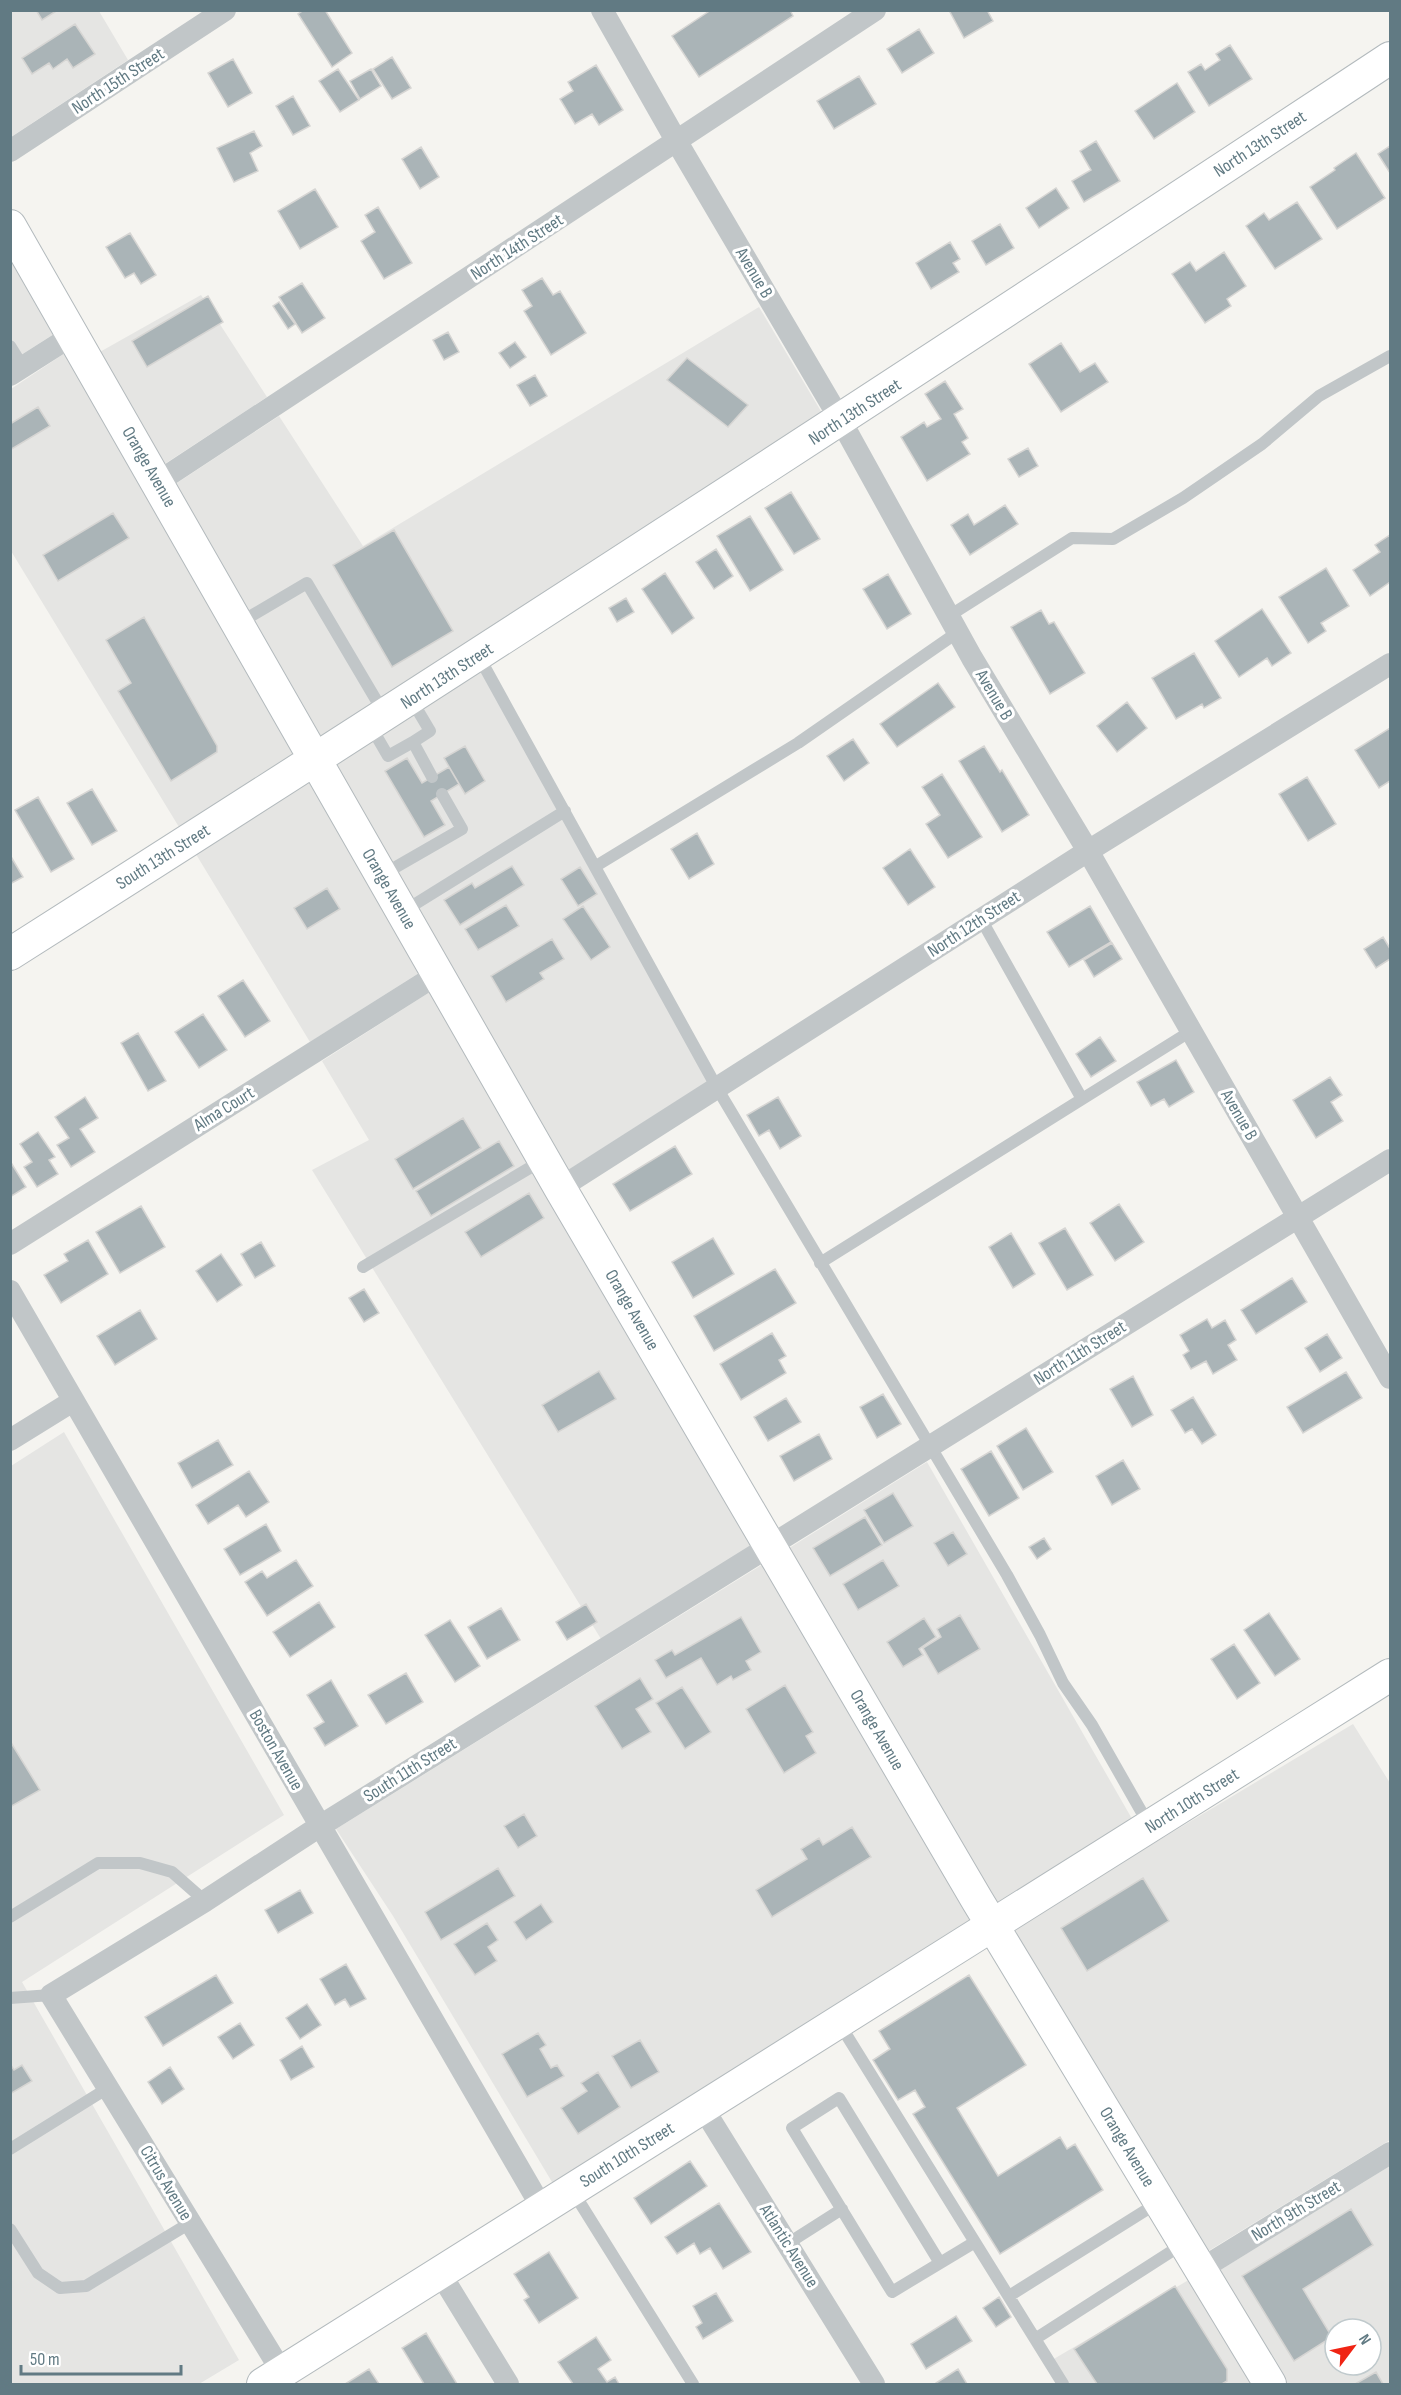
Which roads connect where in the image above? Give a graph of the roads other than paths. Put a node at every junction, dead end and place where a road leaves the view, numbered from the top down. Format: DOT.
graph roads {
  1 [pos="225,10"];
  2 [pos="602,10"];
  3 [pos="875,10"];
  4 [pos="1390,58"];
  5 [pos="677,142"];
  6 [pos="10,151"];
  7 [pos="10,226"];
  8 [pos="73,335"];
  9 [pos="10,346"];
  10 [pos="1390,356"];
  11 [pos="17,371"];
  12 [pos="841,421"];
  13 [pos="158,482"];
  14 [pos="238,624"];
  15 [pos="953,624"];
  16 [pos="478,656"];
  17 [pos="1390,664"];
  18 [pos="389,713"];
  19 [pos="413,742"];
  20 [pos="316,760"];
  21 [pos="432,777"];
  22 [pos="442,794"];
  23 [pos="565,810"];
  24 [pos="1088,851"];
  25 [pos="596,866"];
  26 [pos="381,875"];
  27 [pos="403,912"];
  28 [pos="981,919"];
  29 [pos="10,954"];
  30 [pos="438,974"];
  31 [pos="1191,1031"];
  32 [pos="717,1088"];
  33 [pos="1082,1099"];
  34 [pos="544,1160"];
  35 [pos="1390,1160"];
  36 [pos="560,1188"];
  37 [pos="1297,1217"];
  38 [pos="10,1244"];
  39 [pos="820,1263"];
  40 [pos="363,1267"];
  41 [pos="10,1291"];
  42 [pos="1390,1378"];
  43 [pos="73,1401"];
  44 [pos="10,1440"];
  45 [pos="930,1447"];
  46 [pos="770,1547"];
  47 [pos="1390,1675"];
  48 [pos="320,1826"];
  49 [pos="1151,1827"];
  50 [pos="205,1901"];
  51 [pos="10,1917"];
  52 [pos="993,1927"];
  53 [pos="51,1995"];
  54 [pos="10,1998"];
  55 [pos="839,2023"];
  56 [pos="108,2088"];
  57 [pos="703,2108"];
  58 [pos="10,2149"];
  59 [pos="1390,2153"];
  60 [pos="572,2190"];
  61 [pos="1160,2201"];
  62 [pos="542,2208"];
  63 [pos="842,2209"];
  64 [pos="190,2223"];
  65 [pos="10,2229"];
  66 [pos="975,2242"];
  67 [pos="787,2244"];
  68 [pos="1193,2256"];
  69 [pos="940,2263"];
  70 [pos="440,2273"];
  71 [pos="1009,2296"];
  72 [pos="1035,2339"];
  73 [pos="272,2378"];
  74 [pos="508,2385"];
  75 [pos="693,2385"];
  76 [pos="874,2385"];
  77 [pos="1063,2385"];
  78 [pos="1270,2385"];
  1 -- 6 [label="street, North 15th Street"];
  2 -- 5 [label="street, Avenue B"];
  3 -- 5 [label="street, North 14th Street"];
  4 -- 12 [label="street, North 13th Street"];
  5 -- 12 [label="street, Avenue B"];
  5 -- 13 [label="street, North 14th Street"];
  7 -- 8 [label="street, Orange Avenue"];
  8 -- 11 [label="street"];
  8 -- 13 [label="street, Orange Avenue"];
  9 -- 11 [label="lane"];
  10 -- 15 [label="lane"];
  12 -- 15 [label="street, Avenue B"];
  12 -- 16 [label="street, North 13th Street"];
  13 -- 14 [label="street, Orange Avenue"];
  14 -- 18 [label="lane"];
  14 -- 20 [label="street, Orange Avenue"];
  15 -- 24 [label="street, Avenue B"];
  15 -- 25 [label="lane"];
  16 -- 18 [label="street, North 13th Street"];
  16 -- 23 [label="lane"];
  17 -- 24 [label="street, North 12th Street"];
  18 -- 19 [label="lane"];
  18 -- 19 [label="lane"];
  18 -- 20 [label="street, North 13th Street"];
  19 -- 21 [label="lane"];
  20 -- 26 [label="street, Orange Avenue"];
  20 -- 29 [label="street, South 13th Street"];
  22 -- 26 [label="lane"];
  23 -- 25 [label="lane"];
  23 -- 27 [label="lane"];
  24 -- 28 [label="street, North 12th Street"];
  24 -- 31 [label="street, Avenue B"];
  25 -- 32 [label="lane"];
  26 -- 27 [label="street, Orange Avenue"];
  27 -- 30 [label="street, Orange Avenue"];
  28 -- 32 [label="street, North 12th Street"];
  28 -- 33 [label="lane"];
  30 -- 34 [label="street, Orange Avenue"];
  30 -- 38 [label="street, Alma Court"];
  31 -- 33 [label="lane"];
  31 -- 37 [label="street, Avenue B"];
  32 -- 36 [label="street, North 12th Street"];
  32 -- 39 [label="lane"];
  33 -- 39 [label="lane"];
  34 -- 36 [label="street, Orange Avenue"];
  34 -- 40 [label="lane"];
  35 -- 37 [label="street, North 11th Street"];
  36 -- 46 [label="street, Orange Avenue"];
  37 -- 42 [label="street, Avenue B"];
  37 -- 45 [label="street, North 11th Street"];
  39 -- 45 [label="lane"];
  41 -- 43 [label="street, Boston Avenue"];
  43 -- 44 [label="street"];
  43 -- 48 [label="street, Boston Avenue"];
  45 -- 46 [label="street, North 11th Street"];
  45 -- 49 [label="lane"];
  46 -- 48 [label="street, South 11th Street"];
  46 -- 52 [label="street, Orange Avenue"];
  47 -- 49 [label="street, North 10th Street"];
  48 -- 50 [label="street, South 11th Street"];
  48 -- 62 [label="street, Boston Avenue"];
  49 -- 52 [label="street, North 10th Street"];
  50 -- 51 [label="lane"];
  50 -- 53 [label="street, South 11th Street"];
  52 -- 55 [label="street, South 10th Street"];
  52 -- 61 [label="street, Orange Avenue"];
  53 -- 54 [label="lane"];
  53 -- 56 [label="street, Citrus Avenue"];
  55 -- 57 [label="street, South 10th Street"];
  55 -- 66 [label="lane"];
  56 -- 58 [label="lane"];
  56 -- 64 [label="street, Citrus Avenue"];
  57 -- 60 [label="street, South 10th Street"];
  57 -- 67 [label="street, Atlantic Avenue"];
  59 -- 68 [label="street, North 9th Street"];
  60 -- 62 [label="street, South 10th Street"];
  60 -- 75 [label="lane"];
  61 -- 68 [label="street, Orange Avenue"];
  61 -- 71 [label="lane"];
  62 -- 70 [label="street, South 10th Street"];
  63 -- 67 [label="lane"];
  63 -- 69 [label="lane"];
  63 -- 69 [label="lane"];
  64 -- 65 [label="lane"];
  64 -- 73 [label="street, Citrus Avenue"];
  66 -- 69 [label="lane"];
  66 -- 71 [label="lane"];
  67 -- 76 [label="street, Atlantic Avenue"];
  68 -- 72 [label="lane"];
  68 -- 78 [label="street, Orange Avenue"];
  70 -- 73 [label="street, South 10th Street"];
  70 -- 74 [label="street"];
  71 -- 72 [label="lane"];
  72 -- 77 [label="lane"];
}
